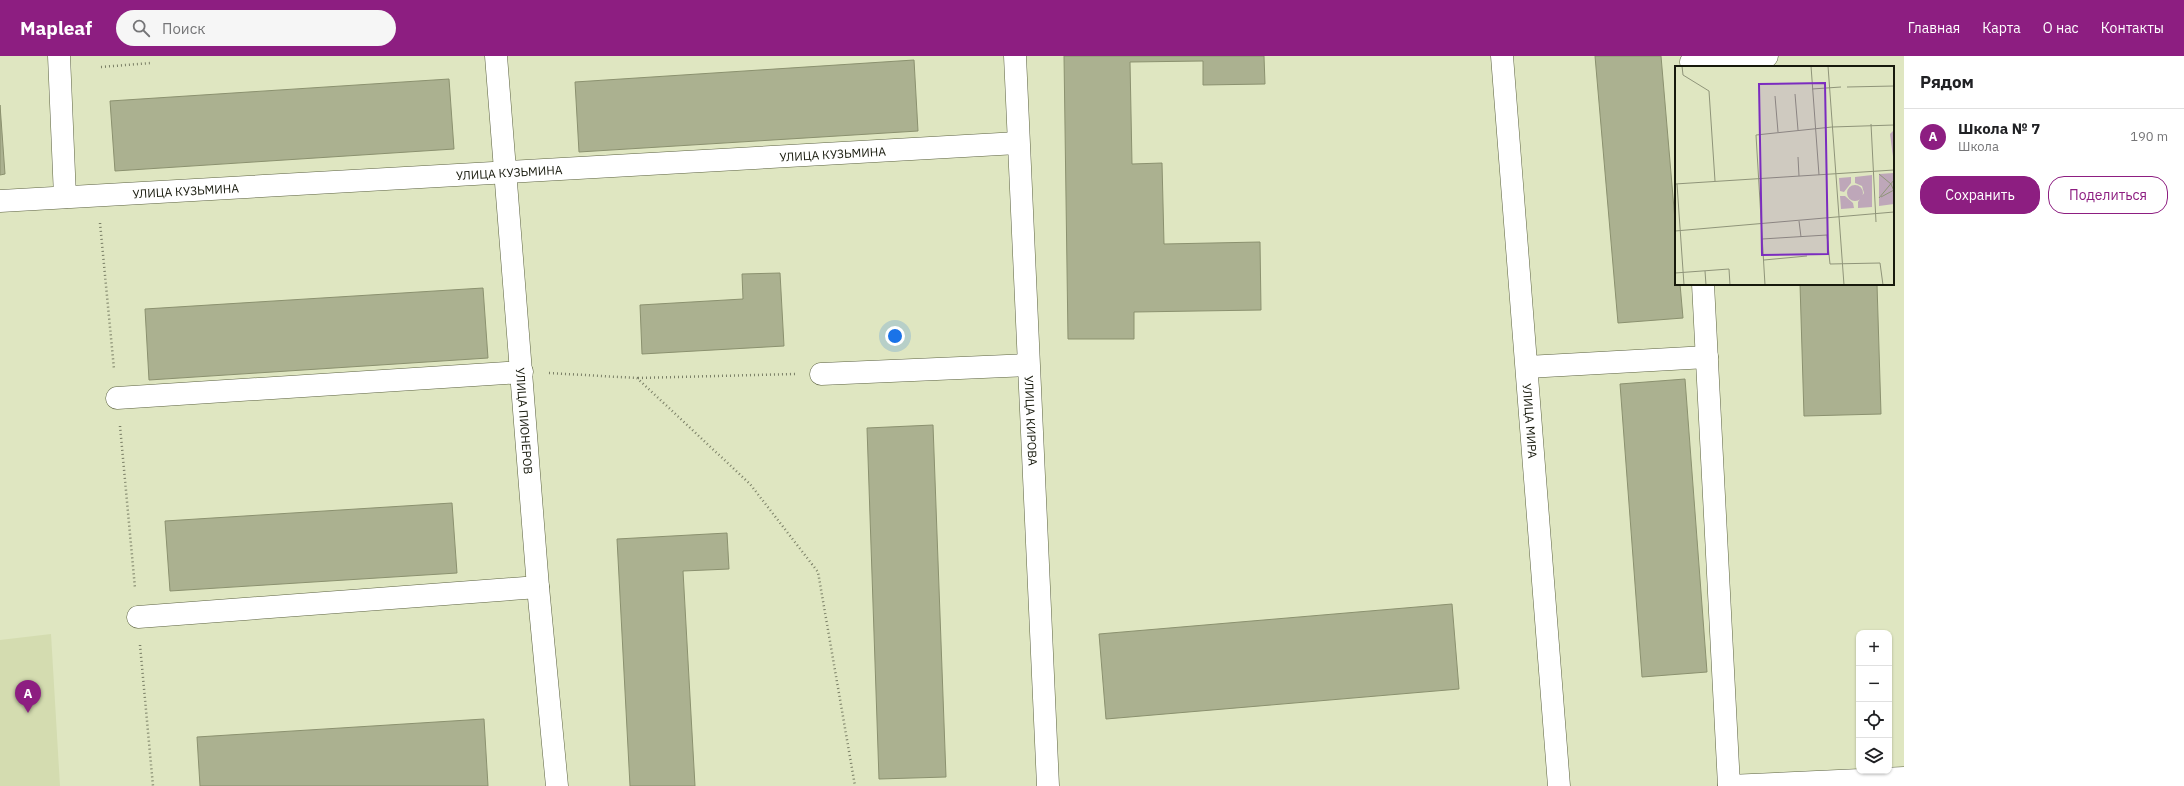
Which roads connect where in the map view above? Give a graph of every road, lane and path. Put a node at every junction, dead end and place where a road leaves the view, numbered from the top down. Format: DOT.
graph roads {
  1 [pos="59,56"];
  2 [pos="496,56"];
  3 [pos="1015,56"];
  4 [pos="1502,56"];
  5 [pos="1767,56"];
  6 [pos="151,63"];
  7 [pos="1692,66"];
  8 [pos="100,67"];
  9 [pos="1018,143"];
  10 [pos="505,172"];
  11 [pos="98,195"];
  12 [pos="65,197"];
  13 [pos="0,201"];
  14 [pos="1703,285"];
  15 [pos="1707,357"];
  16 [pos="1028,365"];
  17 [pos="1527,367"];
  18 [pos="522,372"];
  19 [pos="821,374"];
  20 [pos="637,378"];
  21 [pos="117,398"];
  22 [pos="538,587"];
  23 [pos="138,617"];
  24 [pos="1904,778"];
  25 [pos="153,786"];
  26 [pos="557,786"];
  27 [pos="855,786"];
  28 [pos="1048,786"];
  29 [pos="1559,786"];
  30 [pos="1729,786"];
  1 -- 12 [label="street"];
  2 -- 10 [label="street, УЛИЦА ПИОНЕРОВ"];
  3 -- 9 [label="street, УЛИЦА КИРОВА"];
  4 -- 17 [label="street, УЛИЦА МИРА"];
  5 -- 7 [label="street"];
  6 -- 8 [label="path"];
  9 -- 10 [label="street, УЛИЦА КУЗЬМИНА"];
  9 -- 16 [label="street, УЛИЦА КИРОВА"];
  10 -- 11 [label="street, УЛИЦА КУЗЬМИНА"];
  10 -- 18 [label="street, УЛИЦА ПИОНЕРОВ"];
  11 -- 12 [label="street, УЛИЦА КУЗЬМИНА"];
  11 -- 21 [label="path"];
  12 -- 13 [label="street, УЛИЦА КУЗЬМИНА"];
  14 -- 15 [label="street"];
  15 -- 17 [label="street"];
  15 -- 30 [label="street"];
  16 -- 19 [label="street"];
  16 -- 28 [label="street, УЛИЦА КИРОВА"];
  17 -- 29 [label="street, УЛИЦА МИРА"];
  18 -- 20 [label="path"];
  18 -- 21 [label="street"];
  18 -- 22 [label="street, УЛИЦА ПИОНЕРОВ"];
  19 -- 20 [label="path"];
  20 -- 27 [label="path"];
  21 -- 23 [label="path"];
  22 -- 23 [label="street"];
  22 -- 26 [label="street, УЛИЦА ПИОНЕРОВ"];
  23 -- 25 [label="path"];
  24 -- 30 [label="street"];
}
